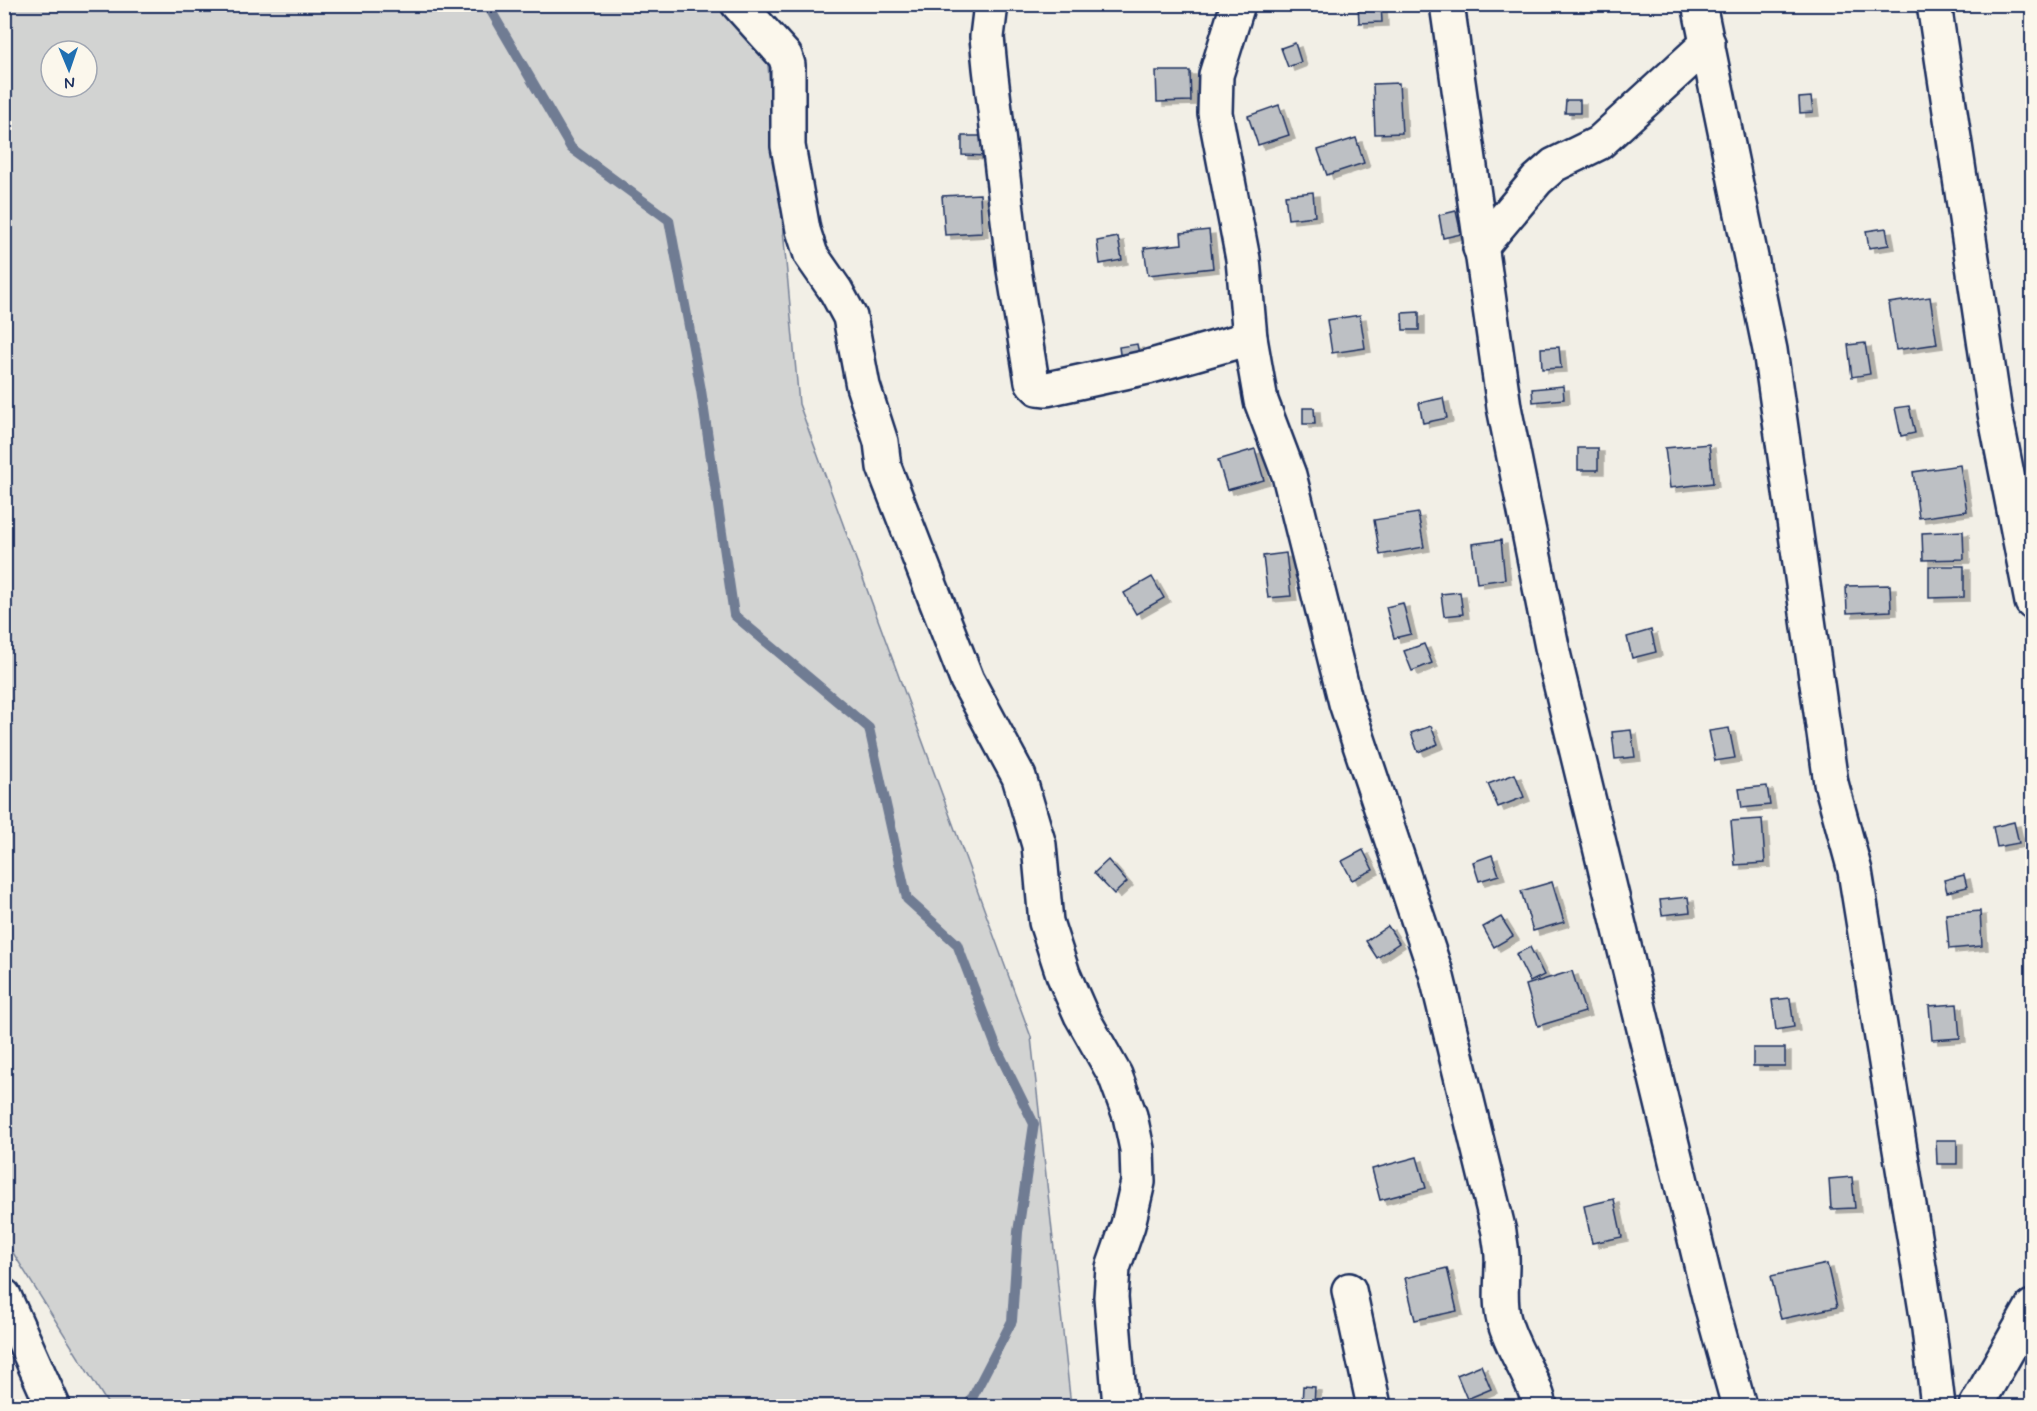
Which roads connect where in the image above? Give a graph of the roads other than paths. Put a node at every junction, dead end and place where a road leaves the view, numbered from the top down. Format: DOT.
graph roads {
  1 [pos="738,4"];
  2 [pos="991,4"];
  3 [pos="1238,4"];
  4 [pos="1447,4"];
  5 [pos="1699,4"];
  6 [pos="1934,4"];
  7 [pos="1708,43"];
  8 [pos="1480,248"];
  9 [pos="1250,338"];
  10 [pos="2032,602"];
  11 [pos="1349,1290"];
  12 [pos="4,1296"];
  13 [pos="2032,1307"];
  14 [pos="53,1407"];
  15 [pos="1120,1407"];
  16 [pos="1374,1407"];
  17 [pos="1540,1407"];
  18 [pos="1739,1407"];
  19 [pos="1938,1407"];
  20 [pos="1976,1407"];
  1 -- 15 [label="street"];
  2 -- 9 [label="street"];
  3 -- 9 [label="street"];
  4 -- 8 [label="street"];
  5 -- 7 [label="street"];
  6 -- 10 [label="street"];
  7 -- 8 [label="street"];
  7 -- 19 [label="street"];
  8 -- 18 [label="street"];
  9 -- 17 [label="street"];
  11 -- 16 [label="street"];
  12 -- 14 [label="street"];
  13 -- 20 [label="street"];
}
